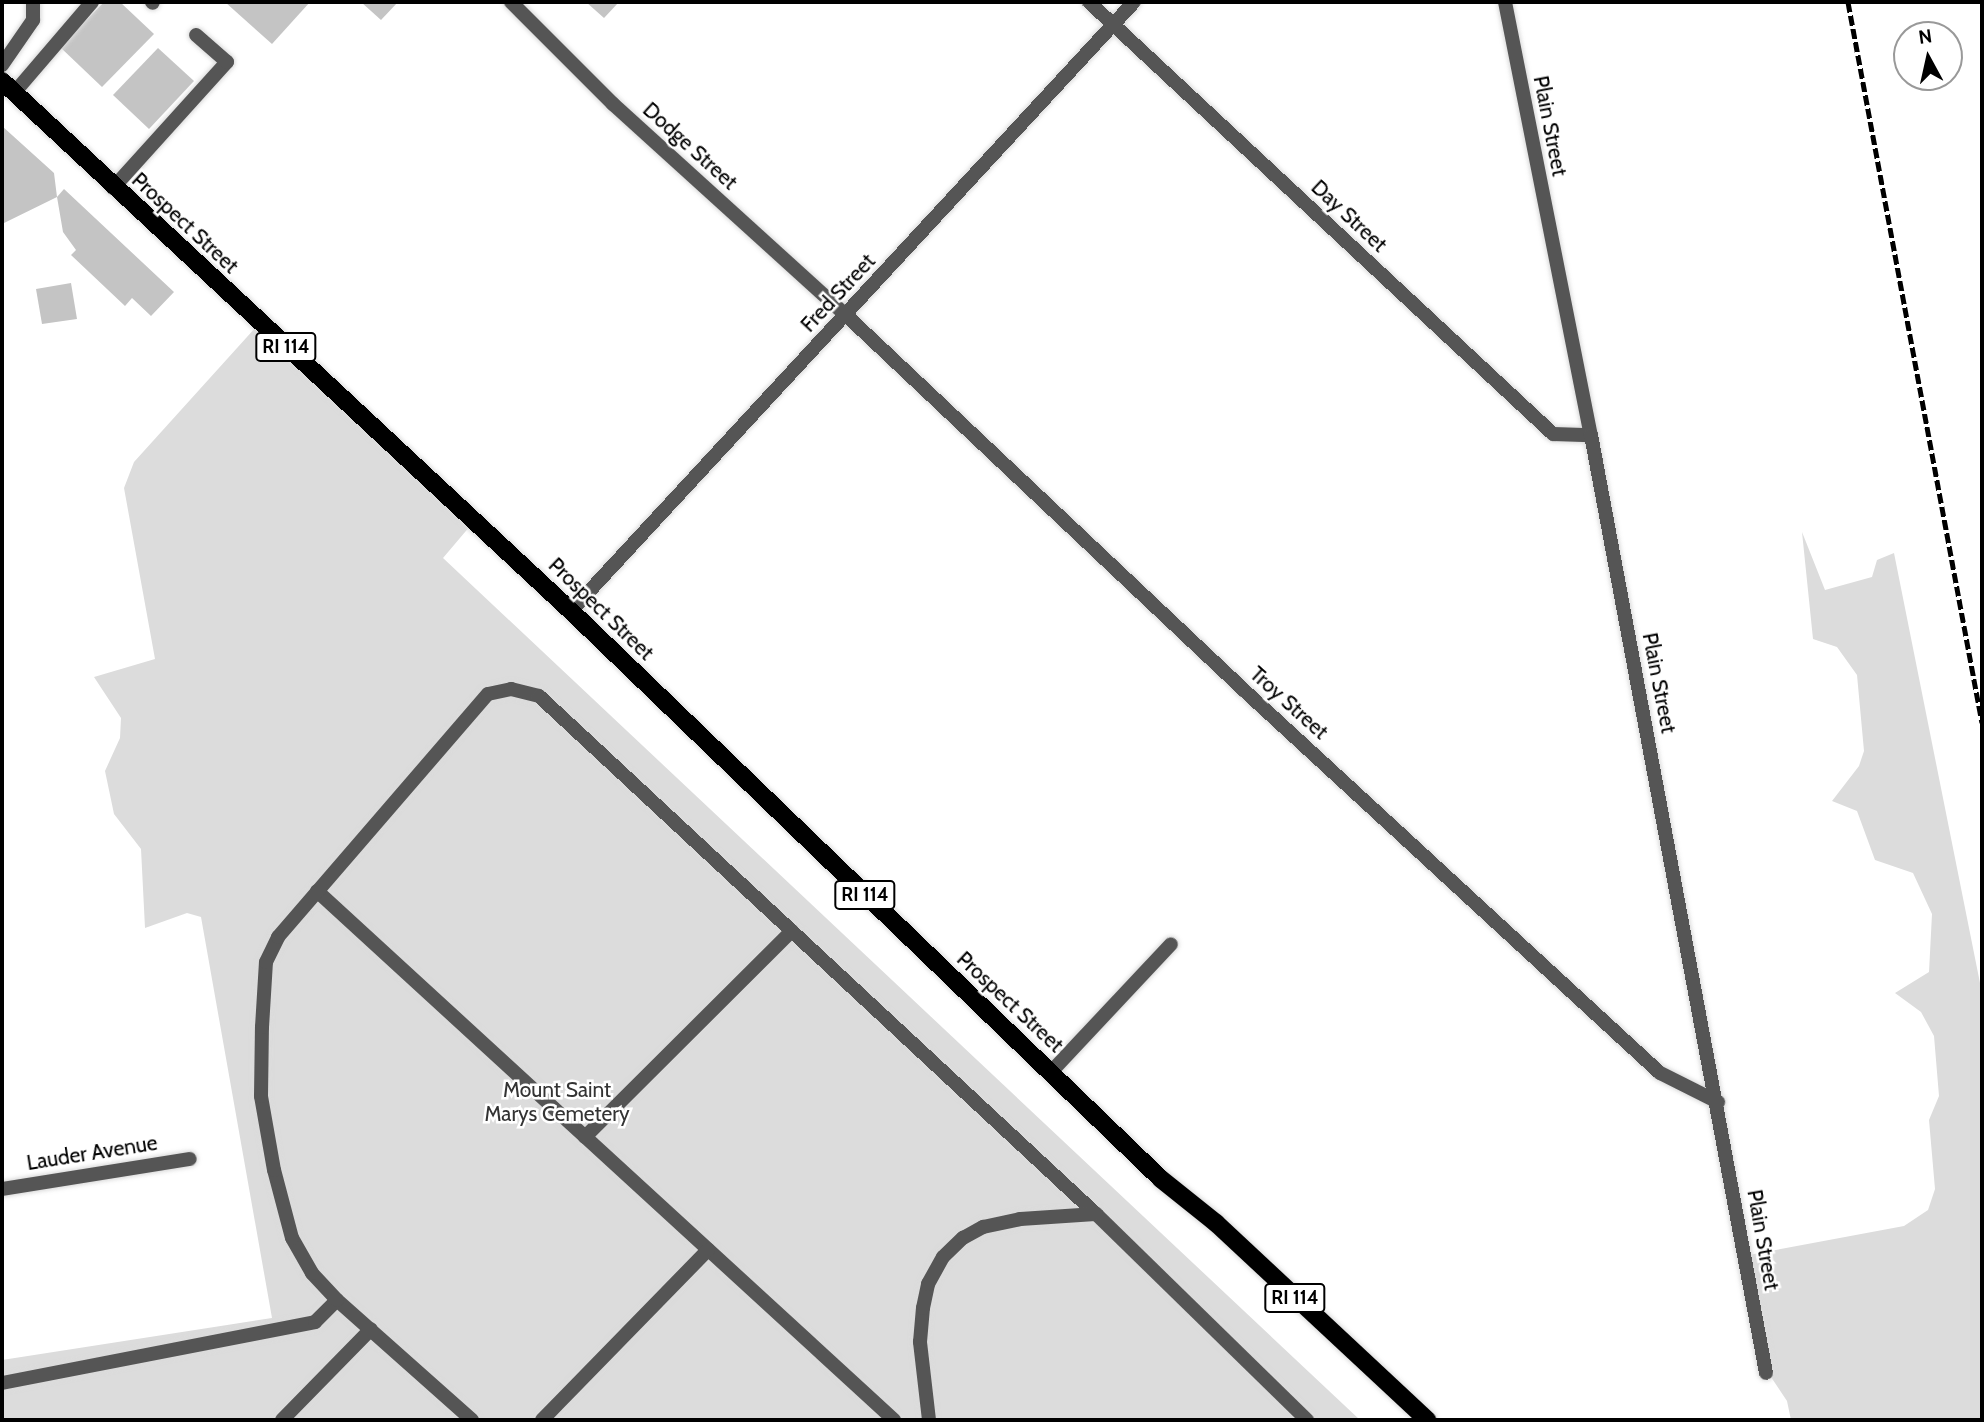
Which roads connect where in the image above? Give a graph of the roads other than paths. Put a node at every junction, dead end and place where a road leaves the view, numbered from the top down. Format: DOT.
graph roads {
  1 [pos="33,2"];
  2 [pos="92,2"];
  3 [pos="510,2"];
  4 [pos="1089,2"];
  5 [pos="1134,2"];
  6 [pos="1505,2"];
  7 [pos="1112,24"];
  8 [pos="196,34"];
  9 [pos="2,65"];
  10 [pos="8,87"];
  11 [pos="113,188"];
  12 [pos="847,316"];
  13 [pos="1591,435"];
  14 [pos="571,611"];
  15 [pos="317,891"];
  16 [pos="792,931"];
  17 [pos="1171,944"];
  18 [pos="1051,1072"];
  19 [pos="1718,1102"];
  20 [pos="585,1137"];
  21 [pos="190,1159"];
  22 [pos="2,1189"];
  23 [pos="1096,1214"];
  24 [pos="708,1250"];
  25 [pos="337,1300"];
  26 [pos="371,1329"];
  27 [pos="1766,1373"];
  28 [pos="2,1383"];
  29 [pos="282,1420"];
  30 [pos="471,1420"];
  31 [pos="542,1420"];
  32 [pos="894,1420"];
  33 [pos="929,1420"];
  34 [pos="1307,1420"];
  35 [pos="1427,1420"];
  1 -- 9 [label="street"];
  2 -- 10 [label="street"];
  3 -- 12 [label="street, Dodge Street"];
  4 -- 7 [label="street, Day Street"];
  5 -- 7 [label="street, Fred Street"];
  6 -- 13 [label="street, Plain Street"];
  7 -- 12 [label="street, Fred Street"];
  7 -- 13 [label="street, Day Street"];
  8 -- 11 [label="street"];
  10 -- 11 [label="main road, Prospect Street / RI 114"];
  11 -- 14 [label="main road, Prospect Street / RI 114"];
  12 -- 14 [label="street, Fred Street"];
  12 -- 19 [label="street, Troy Street"];
  13 -- 19 [label="street, Plain Street"];
  14 -- 18 [label="main road, Prospect Street / RI 114"];
  15 -- 16 [label="street"];
  15 -- 20 [label="street"];
  15 -- 25 [label="street"];
  16 -- 20 [label="street"];
  16 -- 23 [label="street"];
  17 -- 18 [label="street"];
  18 -- 35 [label="main road, Prospect Street / RI 114"];
  19 -- 27 [label="street, Plain Street"];
  20 -- 24 [label="street"];
  21 -- 22 [label="street, Lauder Avenue"];
  23 -- 33 [label="street"];
  23 -- 34 [label="street"];
  24 -- 31 [label="street"];
  24 -- 32 [label="street"];
  25 -- 26 [label="street"];
  25 -- 28 [label="street"];
  26 -- 29 [label="street"];
  26 -- 30 [label="street"];
}
